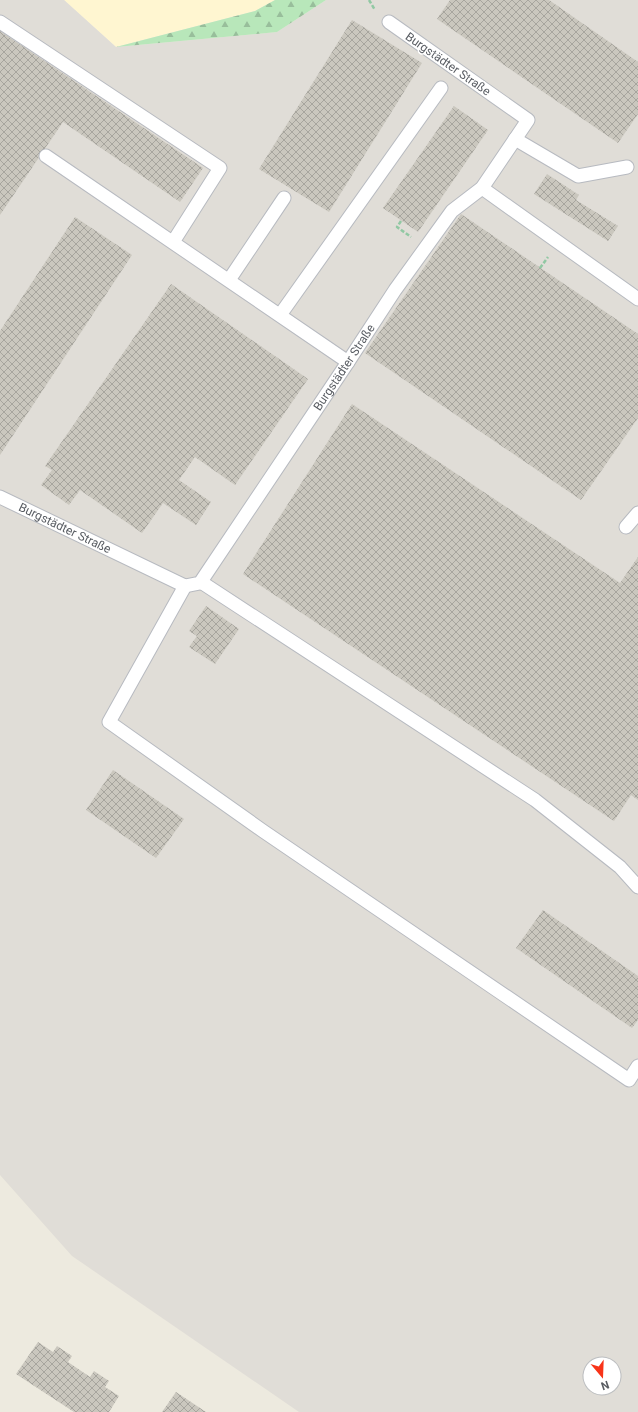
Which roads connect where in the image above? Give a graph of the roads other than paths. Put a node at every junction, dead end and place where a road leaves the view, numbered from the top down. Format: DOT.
graph roads {
  1 [pos="0,22"];
  2 [pos="389,22"];
  3 [pos="441,88"];
  4 [pos="515,139"];
  5 [pos="46,156"];
  6 [pos="627,167"];
  7 [pos="482,188"];
  8 [pos="284,198"];
  9 [pos="173,242"];
  10 [pos="228,280"];
  11 [pos="638,299"];
  12 [pos="280,315"];
  13 [pos="348,362"];
  14 [pos="0,497"];
  15 [pos="638,513"];
  16 [pos="626,528"];
  17 [pos="201,582"];
  18 [pos="185,586"];
  19 [pos="638,887"];
  20 [pos="638,1066"];
  1 -- 9 [label="lane"];
  2 -- 4 [label="lane, Burgstädter Straße"];
  3 -- 12 [label="lane"];
  4 -- 6 [label="lane"];
  4 -- 7 [label="lane, Burgstädter Straße"];
  5 -- 9 [label="lane"];
  7 -- 11 [label="lane"];
  7 -- 13 [label="lane, Burgstädter Straße"];
  8 -- 10 [label="lane"];
  9 -- 10 [label="lane"];
  10 -- 12 [label="lane"];
  12 -- 13 [label="lane"];
  13 -- 17 [label="lane, Burgstädter Straße"];
  14 -- 18 [label="lane, Burgstädter Straße"];
  15 -- 16 [label="lane"];
  17 -- 18 [label="lane"];
  17 -- 19 [label="lane"];
  18 -- 20 [label="lane"];
}
